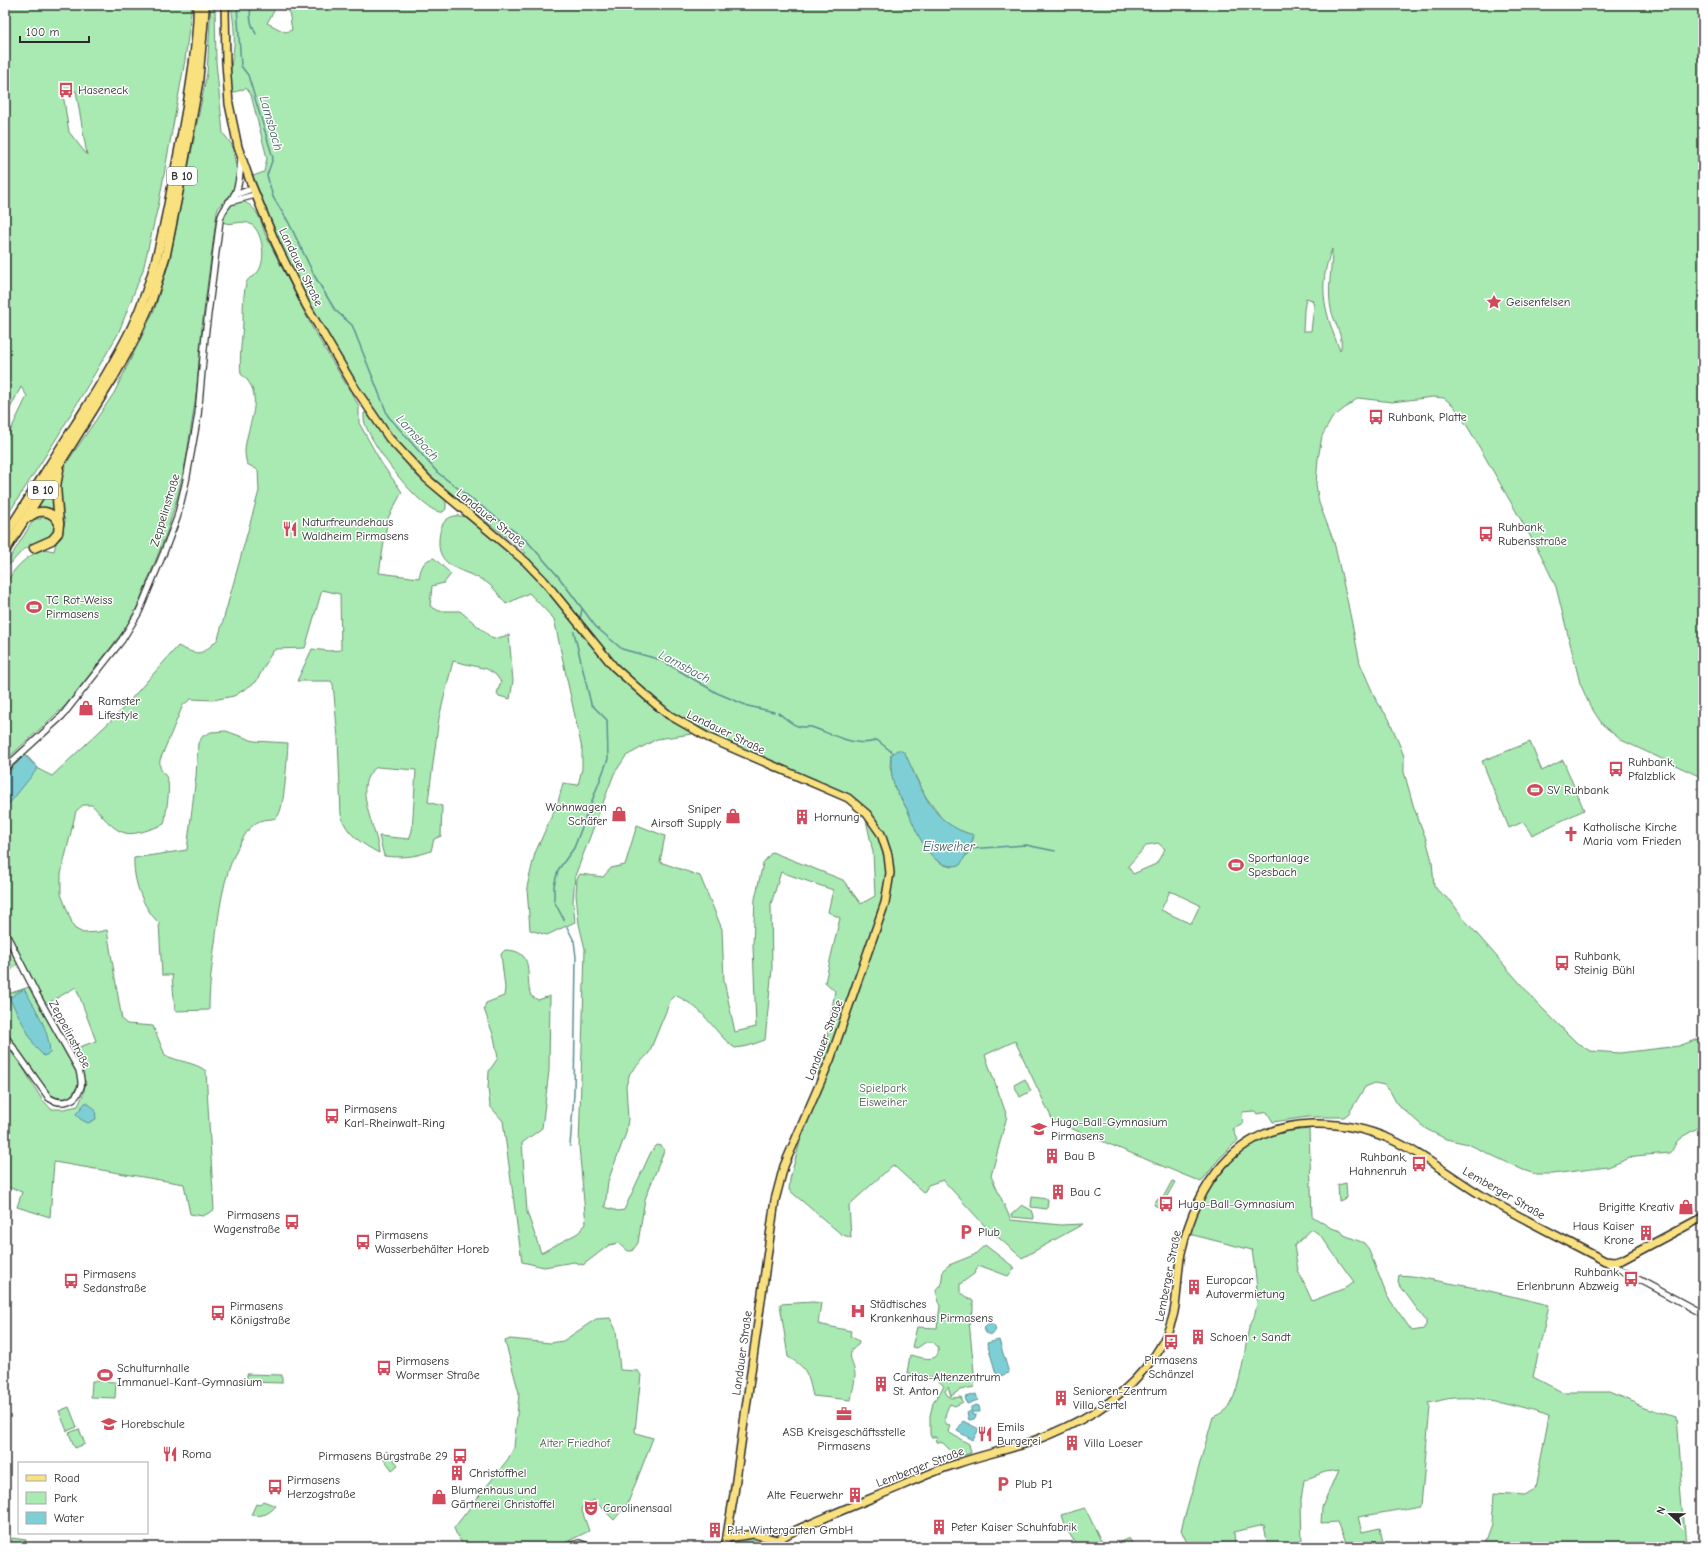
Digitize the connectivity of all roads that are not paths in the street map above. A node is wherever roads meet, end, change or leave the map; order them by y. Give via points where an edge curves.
1 (198, 5) edge
2 (205, 5) edge
3 (225, 5) edge
4 (241, 158) junction
5 (254, 192) junction
6 (234, 195) junction
7 (227, 204) junction
8 (67, 453) junction
9 (19, 514) junction
10 (59, 524) junction
11 (20, 527) junction
12 (5, 528) edge
13 (5, 536) edge
14 (34, 548) dead end
15 (5, 551) edge
16 (5, 768) edge
17 (5, 932) edge
18 (5, 1036) edge
19 (1703, 1217) edge
20 (1605, 1261) junction
21 (1619, 1261) junction
22 (1624, 1271) junction
23 (1703, 1314) edge
24 (730, 1523) junction
25 (747, 1535) junction
26 (766, 1536) junction
27 (727, 1538) junction
28 (776, 1540) junction
29 (564, 1547) edge
30 (590, 1547) edge
31 (725, 1547) edge
32 (769, 1547) edge

1 - 9 highway, B 10 via 191,86 167,214 149,286 111,368
2 - 8 highway, B 10 via 198,84 174,217 158,282 124,360
3 - 4 main road, Landauer Straße via 229,104
4 - 5 main road, Landauer Straße
4 - 6 street via 238,185
5 - 6 street
5 - 7 street
5 - 24 main road, Landauer Straße via 294,281 331,349 376,420 401,453 440,491 526,562 614,667 648,699 709,738 848,798 872,820 885,844 890,873 885,903 830,1060 784,1166 775,1200
6 - 7 street, Zeppelinstraße
7 - 16 street, Zeppelinstraße via 220,220 198,415 186,481 164,552 139,612 122,640 62,716
8 - 10 highway via 56,486
8 - 11 highway, B 10
9 - 12 highway
9 - 13 highway, B 10
10 - 11 highway via 53,514 41,511 32,514
10 - 14 highway via 55,537
11 - 15 highway, B 10
17 - 18 street, Zeppelinstraße via 79,1070 81,1086 76,1095 62,1103 49,1098
19 - 21 main road, Lemberger Straße
20 - 21 main road, Lemberger Straße
20 - 22 street
20 - 28 main road, Lemberger Straße via 1488,1199 1410,1149 1387,1138 1359,1128 1332,1124 1295,1126 1268,1132 1236,1151 1207,1186 1186,1233 1180,1259 1174,1312 1166,1336 1149,1363 1119,1394 1088,1415 1053,1433 1019,1446 942,1468
21 - 22 street
22 - 23 street
24 - 25 main road via 735,1530
24 - 27 main road, Landauer Straße
25 - 26 main road
25 - 27 main road
26 - 28 main road
26 - 32 main road
27 - 31 main road, Landauer Straße
28 - 32 main road, Lemberger Straße
29 - 30 street via 579,1543

